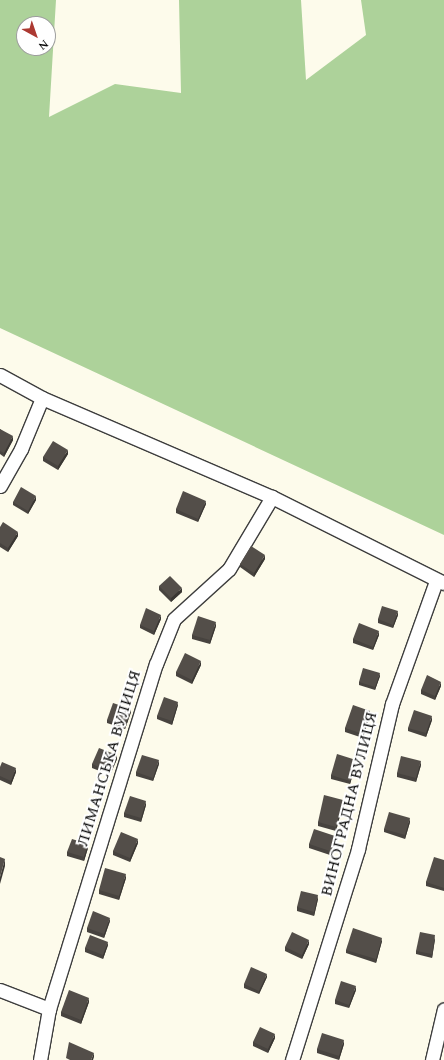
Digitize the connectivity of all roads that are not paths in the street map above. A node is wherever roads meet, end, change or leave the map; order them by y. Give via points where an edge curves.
1 (0, 375) edge
2 (42, 398) junction
3 (0, 486) edge
4 (272, 497) junction
5 (440, 582) edge
6 (0, 990) edge
7 (49, 1009) junction
8 (444, 1009) edge
9 (40, 1060) edge
10 (292, 1060) edge
11 (432, 1060) edge

1 - 2 street
2 - 3 street via 21,449
2 - 4 street
4 - 5 street
4 - 7 street, ЛИМАНСЬКА ВУЛИЦЯ via 229,569 174,619 156,664
5 - 10 street, ВИНОГРАДНА ВУЛИЦЯ via 392,704 358,849
6 - 7 street
7 - 9 street, ЛИМАНСЬКА ВУЛИЦЯ
8 - 11 street

